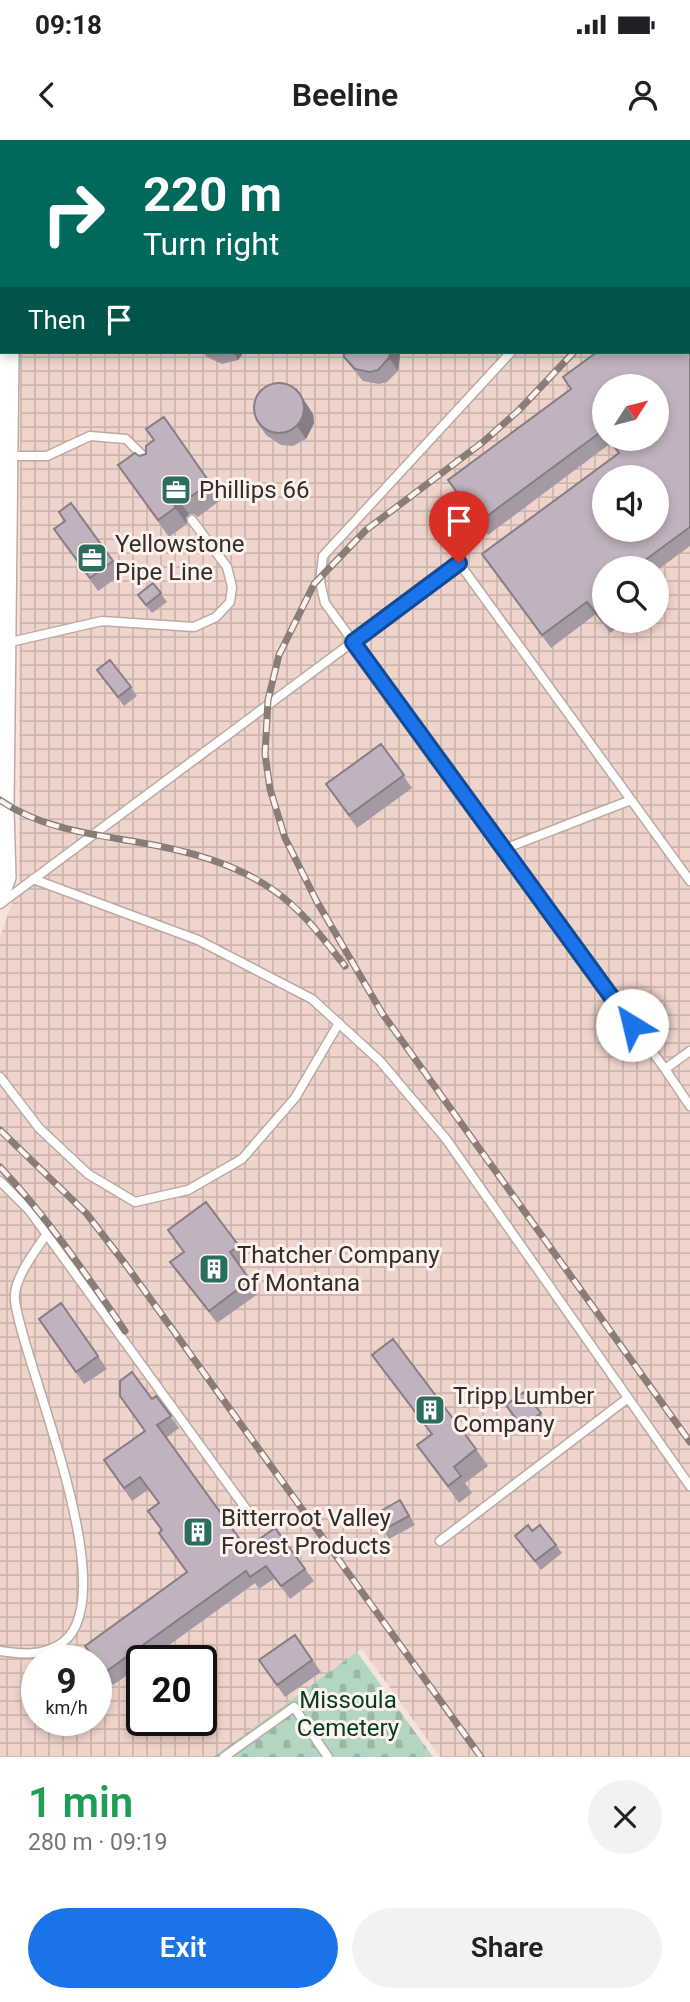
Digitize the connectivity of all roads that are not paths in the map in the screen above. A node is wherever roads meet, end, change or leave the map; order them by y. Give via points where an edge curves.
1 (8, 354) edge
2 (509, 354) edge
3 (7, 456) junction
4 (152, 466) edge
5 (192, 520) dead end
6 (353, 642) junction
7 (4, 643) junction
8 (631, 800) junction
9 (504, 849) junction
10 (33, 879) junction
11 (690, 881) edge
12 (0, 891) edge
13 (0, 904) edge
14 (339, 1023) junction
15 (690, 1051) edge
16 (665, 1069) junction
17 (0, 1077) edge
18 (690, 1106) edge
19 (0, 1181) edge
20 (46, 1235) junction
21 (628, 1398) junction
22 (690, 1486) edge
23 (257, 1524) dead end
24 (440, 1541) dead end
25 (0, 1651) edge
26 (228, 1756) edge
27 (328, 1757) edge

1 - 3 street
2 - 6 lane via 323,556 320,582 325,603
3 - 4 lane via 47,456 90,436 126,439
3 - 7 street
5 - 7 lane via 227,567 233,587 229,602 216,617 194,627 102,621
6 - 8 lane via 459,563
6 - 9 lane
6 - 10 lane
7 - 12 street via 5,877
8 - 9 lane
8 - 11 lane
9 - 16 lane
10 - 13 lane
10 - 14 lane via 198,940 312,999
14 - 17 lane via 295,1098 242,1159 188,1191 135,1202 88,1174 38,1128
14 - 21 lane via 380,1061 446,1139
15 - 16 lane
16 - 18 lane
19 - 20 lane
20 - 23 lane
20 - 25 lane via 25,1265 14,1298 71,1495 83,1554 82,1604 72,1634 57,1646 25,1654
21 - 22 lane
21 - 24 lane
26 - 27 lane via 294,1707

